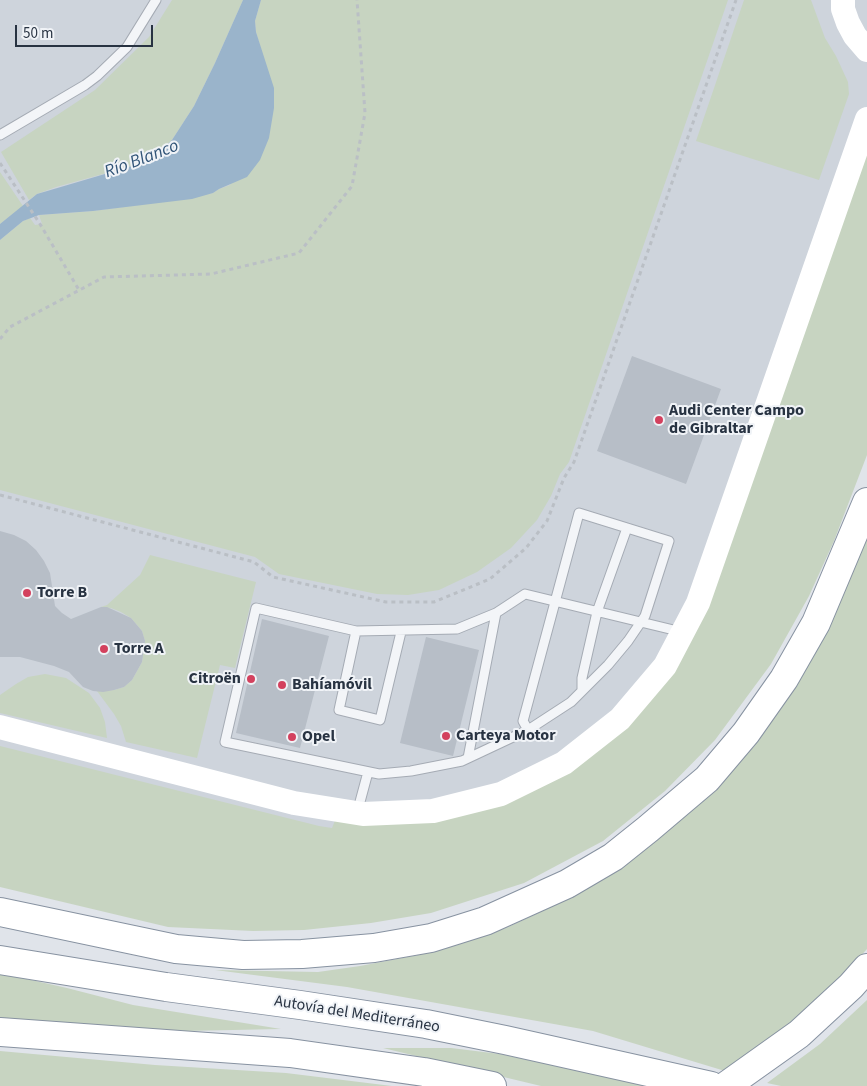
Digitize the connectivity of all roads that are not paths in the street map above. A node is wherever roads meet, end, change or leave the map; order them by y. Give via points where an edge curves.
1 (156, 0) edge
2 (842, 3) edge
3 (861, 43) edge
4 (867, 64) edge
5 (867, 119) edge
6 (0, 135) edge
7 (867, 502) edge
8 (627, 528) junction
9 (555, 602) junction
10 (597, 612) junction
11 (496, 613) junction
12 (641, 622) junction
13 (356, 631) junction
14 (401, 632) junction
15 (683, 632) junction
16 (582, 691) junction
17 (0, 727) edge
18 (528, 730) junction
19 (468, 758) junction
20 (368, 772) junction
21 (357, 813) junction
22 (0, 912) edge
23 (0, 960) edge
24 (867, 968) edge
25 (0, 1032) edge
26 (492, 1086) edge
27 (711, 1086) edge
28 (726, 1086) edge

1 - 6 lane via 126,47 97,76
2 - 3 street via 848,23
3 - 4 street
5 - 15 street via 698,603
7 - 22 highway via 816,623 784,679 746,733 707,778 648,830 613,857 566,884 485,922 431,938 374,948 302,954 243,955 176,949
8 - 9 lane via 579,513
8 - 10 lane
8 - 12 lane via 669,541
9 - 10 lane
9 - 11 lane via 525,594
9 - 18 lane via 523,721
10 - 12 lane
10 - 16 lane
11 - 14 lane via 457,629
11 - 19 lane
12 - 15 lane
12 - 16 lane
13 - 14 lane
13 - 14 lane via 339,710 380,720
13 - 20 lane via 256,608 225,742
15 - 21 street via 665,666 620,720 564,763 501,794 433,811
16 - 18 lane
17 - 21 street via 294,803
18 - 19 lane
19 - 20 lane via 411,771
20 - 21 lane
23 - 27 highway, Autovía del Mediterráneo via 166,988 426,1024
24 - 28 highway via 799,1034
25 - 26 highway via 290,1053 424,1072

